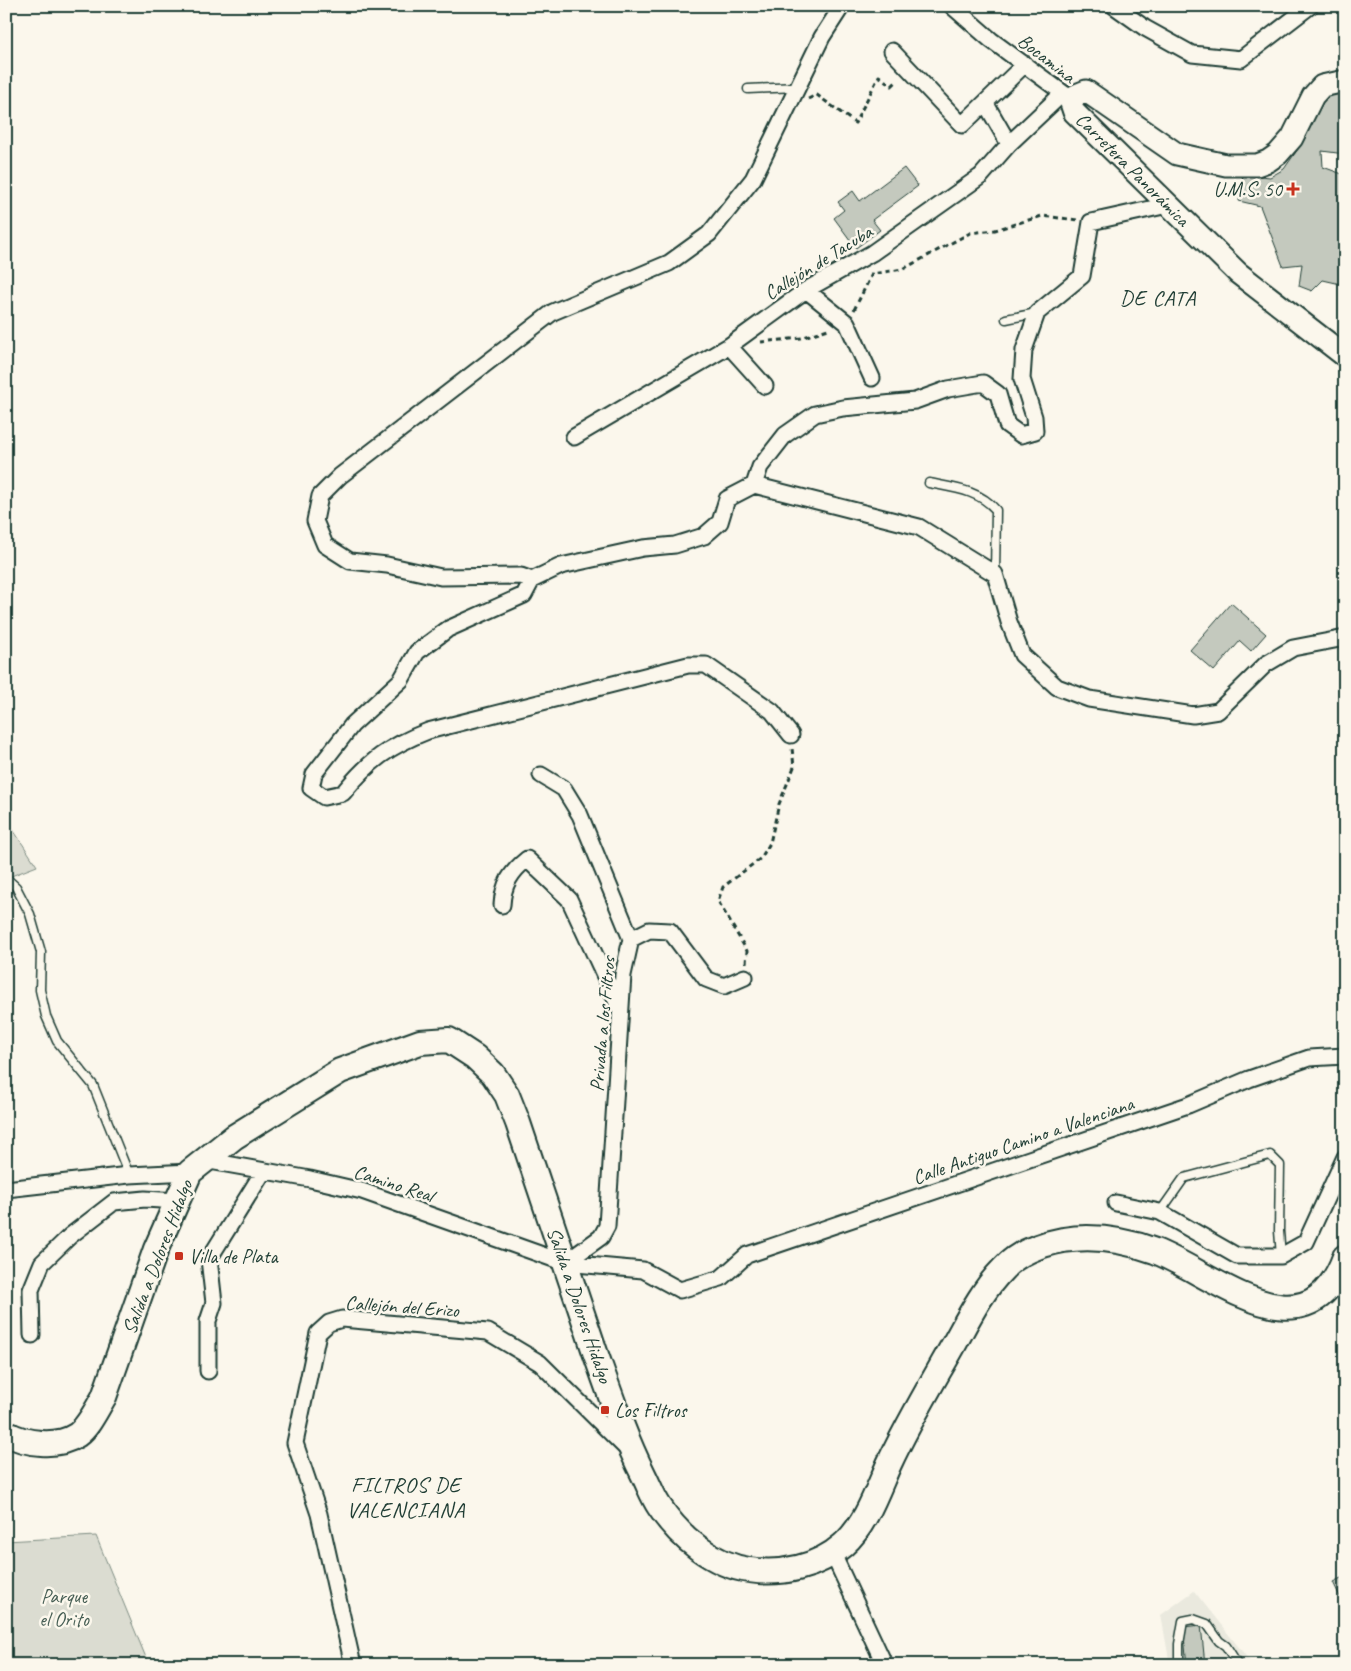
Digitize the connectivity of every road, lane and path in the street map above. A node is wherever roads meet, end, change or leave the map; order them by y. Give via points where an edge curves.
1 (842, 6) edge
2 (952, 6) edge
3 (1114, 6) edge
4 (1310, 6) edge
5 (892, 51) dead end
6 (1025, 64) junction
7 (909, 68) junction
8 (1345, 81) edge
9 (798, 87) junction
10 (748, 89) dead end
11 (1067, 98) junction
12 (986, 104) junction
13 (789, 106) junction
14 (1008, 144) junction
15 (1168, 205) junction
16 (1091, 222) junction
17 (806, 290) junction
18 (1038, 312) junction
19 (1006, 319) dead end
20 (847, 323) junction
21 (729, 346) junction
22 (1345, 356) edge
23 (872, 378) dead end
24 (765, 386) dead end
25 (574, 437) dead end
26 (929, 483) dead end
27 (754, 485) junction
28 (995, 574) junction
29 (532, 580) junction
30 (1345, 638) edge
31 (791, 735) joint
32 (541, 776) dead end
33 (6, 878) edge
34 (502, 905) dead end
35 (631, 939) junction
36 (745, 977) joint
37 (620, 1011) junction
38 (1345, 1056) edge
39 (1345, 1157) edge
40 (197, 1166) junction
41 (263, 1172) junction
42 (130, 1175) junction
43 (6, 1189) edge
44 (177, 1202) junction
45 (1116, 1204) dead end
46 (1160, 1212) junction
47 (1281, 1256) junction
48 (1345, 1257) edge
49 (566, 1263) junction
50 (32, 1335) dead end
51 (208, 1371) dead end
52 (6, 1433) edge
53 (633, 1455) junction
54 (832, 1552) junction
55 (882, 1659) dead end
56 (354, 1665) edge
57 (1179, 1665) edge
58 (1238, 1665) edge

1 - 9 street via 822,37
2 - 6 street, Bocamina
3 - 4 street via 1192,54 1241,59
5 - 7 street
6 - 11 street, Bocamina
6 - 12 street
7 - 12 street via 962,125
7 - 13 path via 892,86 879,76 855,123 817,95
8 - 11 street, Carretera Panorámica via 1322,86 1313,96 1292,138 1273,158 1257,165 1226,165 1177,154 1090,93 1079,92
9 - 10 lane
9 - 13 street
11 - 14 street, Callejón de Tacuba
11 - 15 street, Carretera Panorámica via 1074,112
12 - 14 street
13 - 29 street via 753,180 709,234 669,263 553,312 340,476 320,496 315,521 325,545 350,560 441,577 522,576
14 - 17 street, Callejón de Tacuba via 982,176 872,253
15 - 16 street
15 - 22 street, Carretera Panorámica via 1238,273
16 - 18 street via 1082,276
16 - 20 path via 1042,216 995,230 970,233 903,269 872,274
17 - 20 street
17 - 21 street, Callejón de Tacuba
18 - 19 lane
18 - 27 street via 1024,350 1022,379 1035,431 1021,435 1008,425 998,394 983,383 948,389 915,401 843,408 815,414 785,435 760,467
20 - 21 path via 801,338
20 - 23 street
21 - 24 street
21 - 25 street, Callejón de Tacuba
26 - 28 lane via 968,491 987,499 996,510
27 - 28 street via 919,527
27 - 29 street via 728,499 720,522 704,536 675,545 643,548 561,566
28 - 30 street via 1022,655 1057,688 1089,699 1193,715 1218,711 1266,664 1293,648
29 - 31 street via 524,595 448,628 417,652 401,680 352,725 319,767 311,788 324,797 343,793 364,768 400,742 428,731 688,665 706,665 772,711
31 - 36 path via 794,767 779,804 770,843 761,858 722,887 718,901 747,951
32 - 35 street via 564,789 580,815
33 - 42 lane via 16,886 30,914 41,952 40,990 46,1016 57,1041 93,1084
34 - 37 street via 503,889 515,869 527,859 569,899
35 - 36 street, Privada a los Filtros via 649,930 670,931 706,979 724,986
35 - 37 street, Privada a los Filtros via 622,975
37 - 49 street, Privada a los Filtros via 607,1226 601,1237
38 - 49 street, Calle Antiguo Camino a Valenciana via 1309,1058 1188,1105 747,1255 721,1278 680,1290 643,1270
39 - 47 street via 1306,1242
40 - 41 street, Camino Real
40 - 42 street, Camino Real
40 - 44 main road, Salida a Dolores Hidalgo
40 - 49 main road, Salida a Dolores Hidalgo via 234,1137 340,1071 420,1042 449,1040 493,1074 507,1095
41 - 49 street, Camino Real via 362,1192
41 - 51 street via 209,1259 214,1303 208,1321
42 - 43 street, Camino Real
44 - 50 street via 145,1199 114,1202 70,1236 42,1263 31,1290
44 - 52 main road, Salida a Dolores Hidalgo via 156,1249 104,1397 91,1420 76,1435 58,1442 16,1439
45 - 46 street
46 - 47 street via 1237,1256
46 - 47 lane via 1184,1178 1270,1155 1280,1164
48 - 54 main road, Salida a Dolores Hidalgo via 1327,1291 1306,1303 1284,1308 1246,1298 1158,1252 1126,1242 1096,1237 1063,1240 1032,1248 1006,1266 982,1294 906,1428 858,1528
49 - 53 main road, Salida a Dolores Hidalgo
53 - 54 main road, Salida a Dolores Hidalgo via 659,1507 685,1536 710,1557 743,1569 769,1573 821,1560
53 - 56 street, Callejón del Erizo via 540,1363 488,1332 342,1319 329,1323 318,1333 295,1443 318,1514
54 - 55 street
57 - 58 lane via 1183,1620 1193,1619 1207,1624

